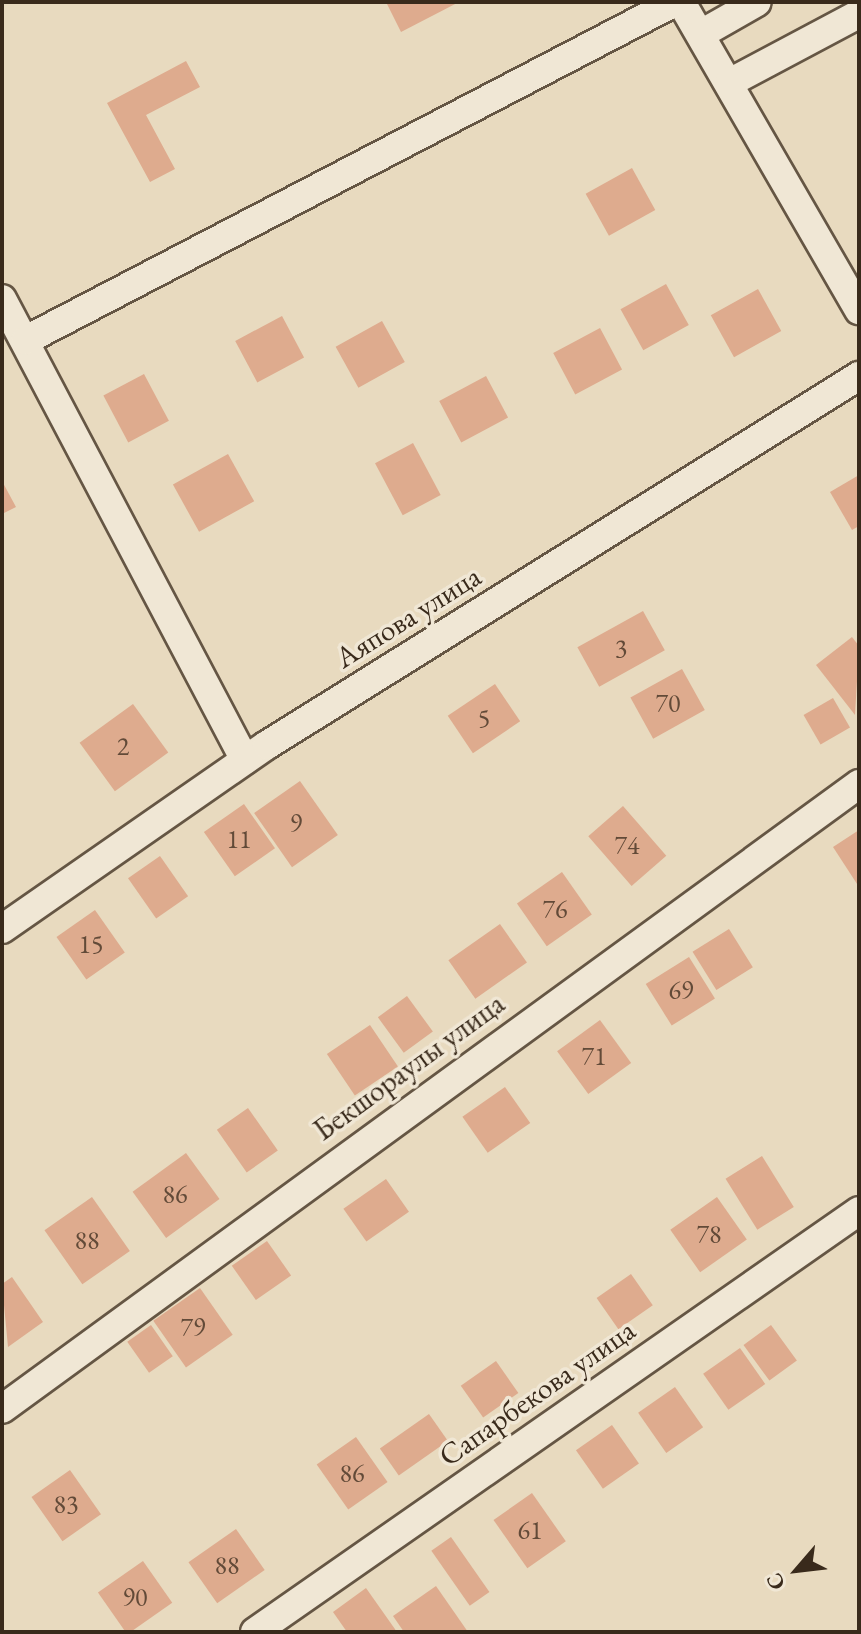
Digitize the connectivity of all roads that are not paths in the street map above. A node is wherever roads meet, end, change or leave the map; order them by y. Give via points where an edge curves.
1 (675, 2) edge
2 (681, 2) edge
3 (757, 2) edge
4 (859, 14) edge
5 (701, 34) junction
6 (729, 83) junction
7 (2, 299) edge
8 (859, 310) edge
9 (26, 340) junction
10 (859, 376) edge
11 (245, 760) junction
12 (859, 784) edge
13 (2, 929) edge
14 (859, 1211) edge
15 (2, 1409) edge
16 (255, 1632) edge

1 - 9 street
2 - 5 street
3 - 5 street
4 - 6 street
5 - 6 street
6 - 8 street
7 - 9 street
9 - 11 street
10 - 11 street, Аяпова улица
11 - 13 street, Аяпова улица
12 - 15 street, Бекшораулы улица
14 - 16 street, Сапарбекова улица

